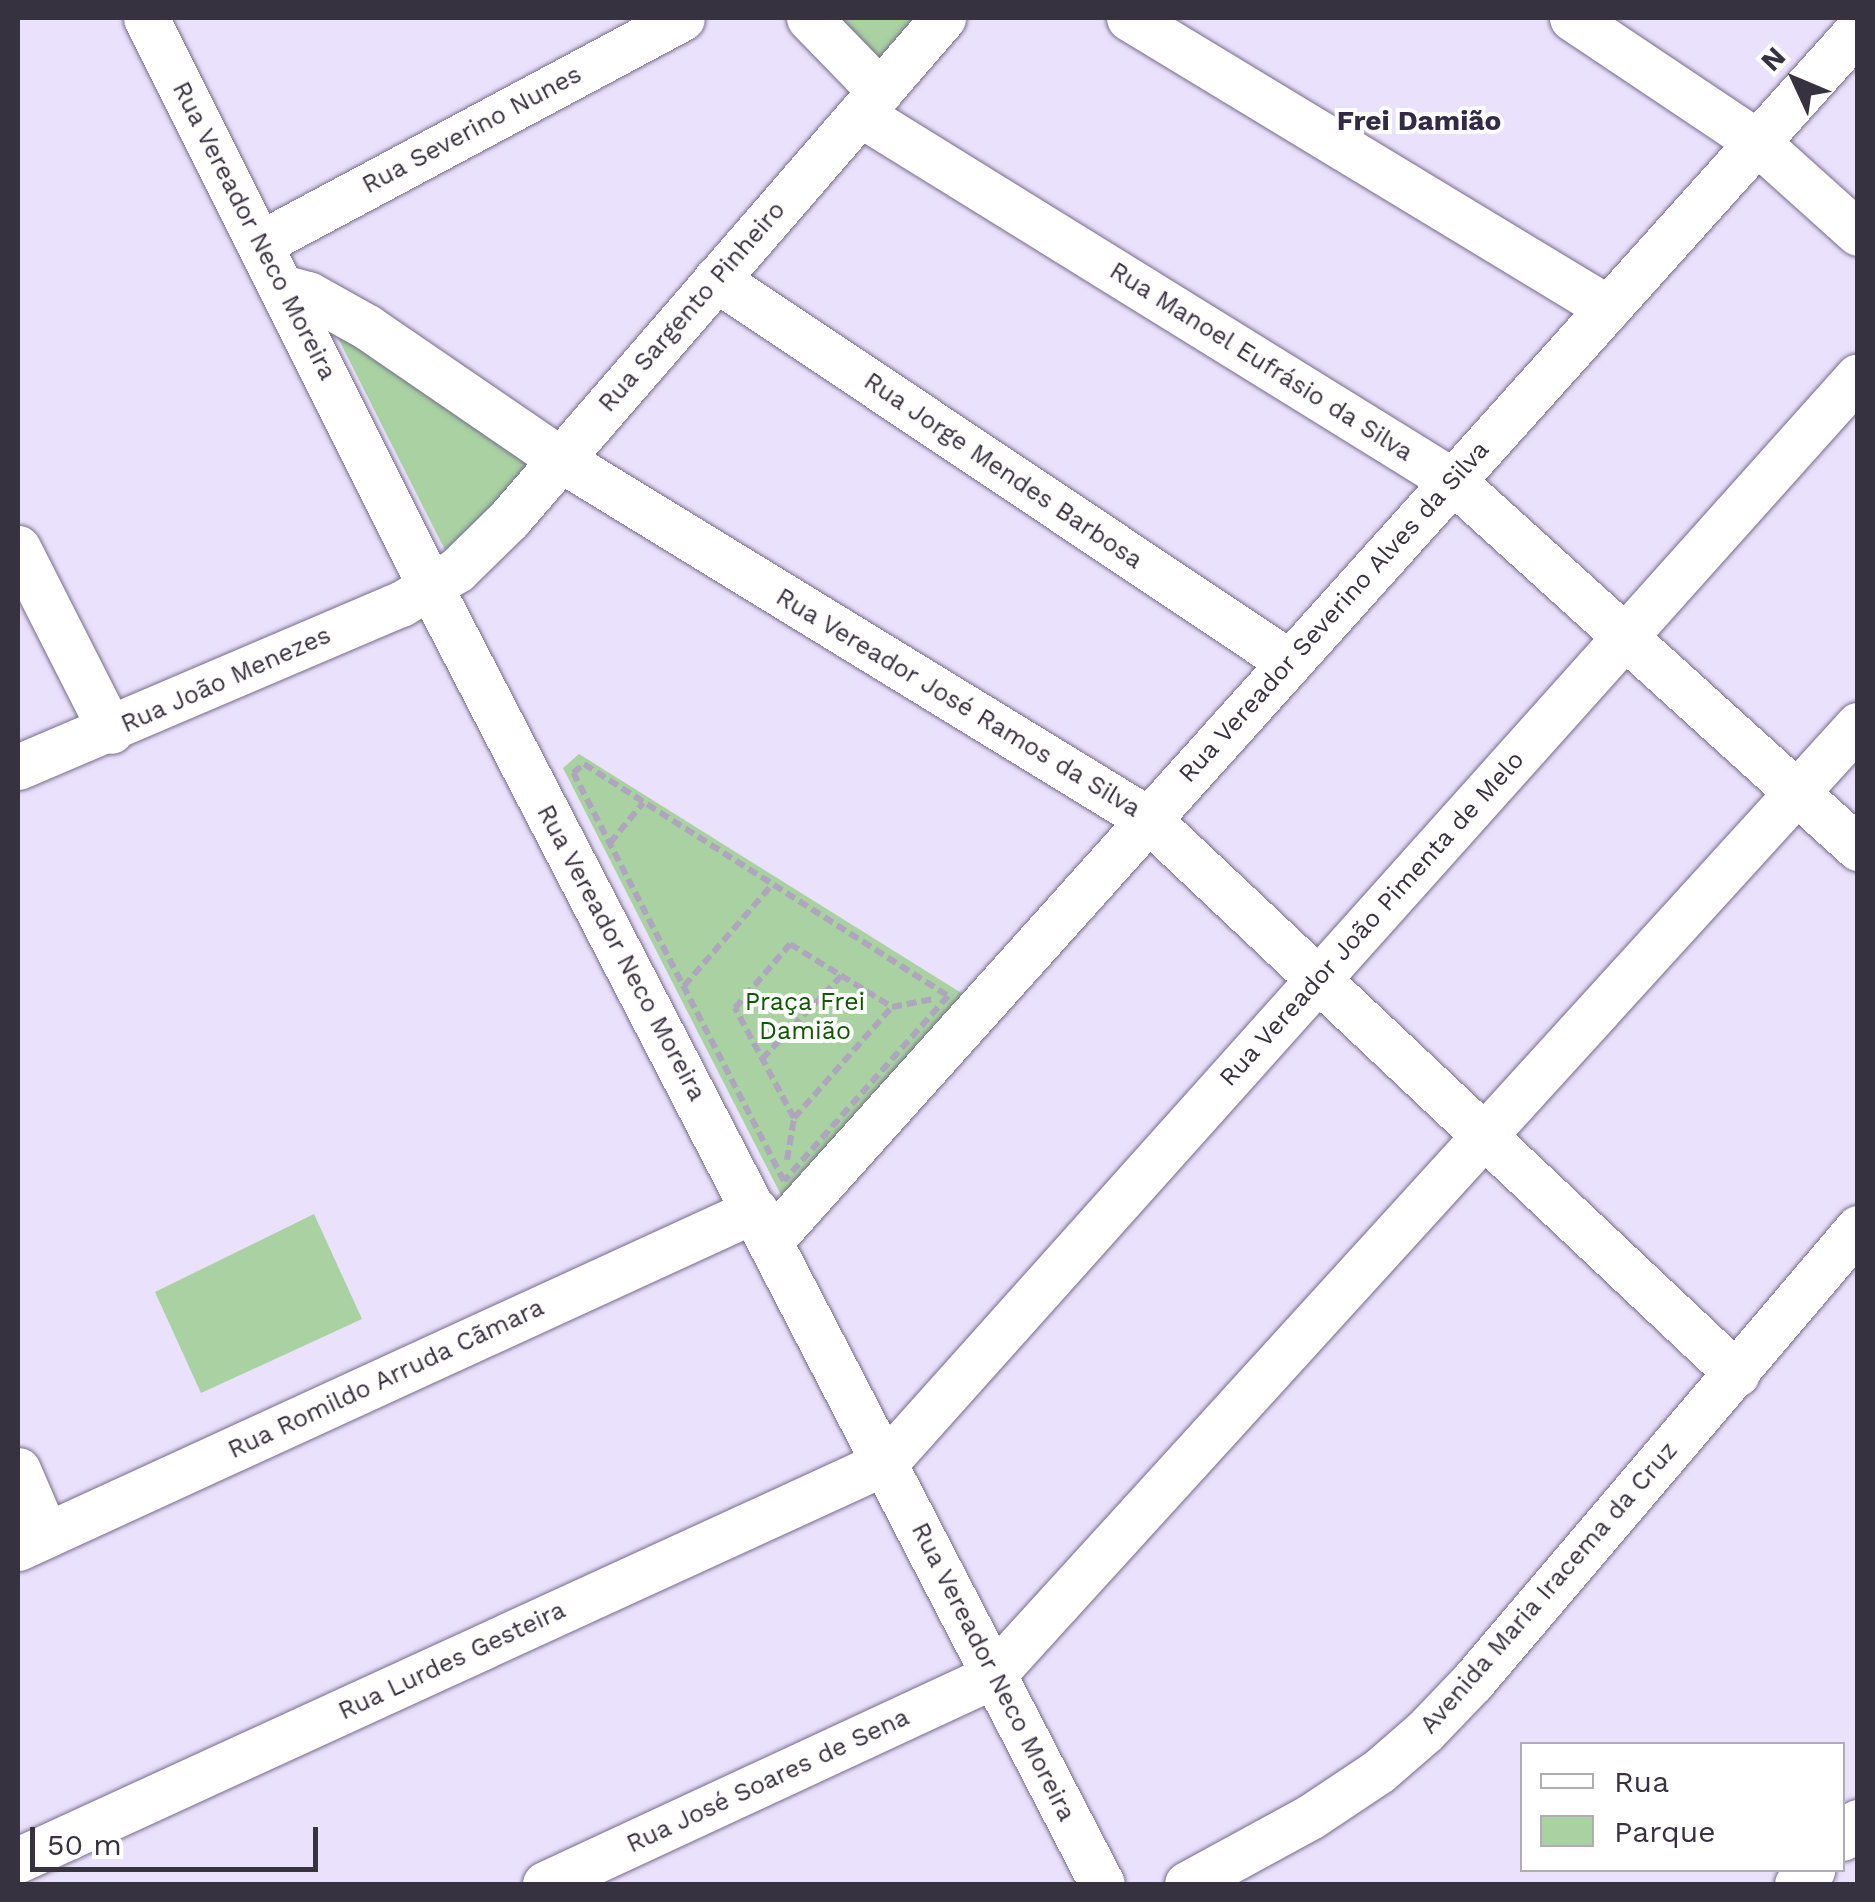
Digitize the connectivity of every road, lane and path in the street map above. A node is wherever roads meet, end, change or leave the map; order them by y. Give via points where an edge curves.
1 (146, 18) edge
2 (682, 18) edge
3 (809, 18) edge
4 (943, 18) edge
5 (1129, 18) edge
6 (1572, 18) edge
7 (1858, 30) edge
8 (870, 102) junction
9 (1758, 142) junction
10 (1858, 234) edge
11 (261, 243) junction
12 (716, 279) junction
13 (285, 288) junction
14 (1608, 308) junction
15 (1858, 376) edge
16 (560, 460) junction
17 (1453, 481) junction
18 (18, 548) edge
19 (432, 588) junction
20 (1624, 636) junction
21 (1290, 662) junction
22 (1858, 725) edge
23 (111, 731) junction
24 (18, 767) edge
25 (1796, 792) junction
26 (644, 802) junction
27 (1148, 820) junction
28 (609, 844) junction
29 (1858, 848) edge
30 (771, 886) junction
31 (841, 976) junction
32 (1318, 980) junction
33 (683, 986) junction
34 (948, 996) junction
35 (892, 1007) junction
36 (762, 1059) junction
37 (794, 1118) junction
38 (1486, 1138) junction
39 (770, 1210) junction
40 (1858, 1228) edge
41 (1736, 1374) junction
42 (886, 1462) junction
43 (18, 1470) edge
44 (32, 1541) edge
45 (991, 1677) junction
46 (18, 1860) edge
47 (545, 1884) edge
48 (1102, 1884) edge
49 (1187, 1884) edge

1 - 11 street, Rua Vereador Neco Moreira
2 - 11 street, Rua Severino Nunes
3 - 8 street, Rua Manoel Eufrásio da Silva
4 - 8 street, Rua Sargento Pinheiro
5 - 14 street
6 - 9 street
7 - 9 street, Rua Vereador Severino Alves da Silva
8 - 12 street, Rua Sargento Pinheiro
8 - 17 street, Rua Manoel Eufrásio da Silva
9 - 10 street
9 - 14 street, Rua Vereador Severino Alves da Silva
11 - 13 street, Rua Vereador Neco Moreira
12 - 16 street, Rua Sargento Pinheiro
12 - 21 street, Rua Jorge Mendes Barbosa
13 - 16 street, Rua Vereador José Ramos da Silva via 367,327
13 - 19 street, Rua Vereador Neco Moreira
14 - 17 street, Rua Vereador Severino Alves da Silva
15 - 20 street, Rua Vereador João Pimenta de Melo
16 - 19 street, Rua Sargento Pinheiro via 477,552
16 - 27 street, Rua Vereador José Ramos da Silva
17 - 20 street, Rua Manoel Eufrásio da Silva
17 - 21 street, Rua Vereador Severino Alves da Silva
18 - 23 street
19 - 23 street, Rua João Menezes
19 - 39 street, Rua Vereador Neco Moreira
20 - 25 street, Rua Manoel Eufrásio da Silva
20 - 32 street, Rua Vereador João Pimenta de Melo
21 - 27 street, Rua Vereador Severino Alves da Silva
22 - 25 street
23 - 24 street, Rua João Menezes
25 - 29 street, Rua Manoel Eufrásio da Silva
25 - 38 street
26 - 28 path
26 - 28 path via 584,764 573,773
26 - 30 path
27 - 32 street, Rua Vereador José Ramos da Silva
27 - 39 street, Rua Vereador Severino Alves da Silva
28 - 33 path
30 - 33 path
30 - 34 path
31 - 35 path
31 - 36 path
31 - 36 path via 790,944 735,1008
32 - 38 street, Rua Vereador José Ramos da Silva
32 - 42 street, Rua Vereador João Pimenta de Melo
33 - 39 path
34 - 35 path
34 - 39 path
35 - 37 path
36 - 37 path
37 - 39 path
38 - 41 street, Rua Vereador José Ramos da Silva
38 - 45 street
39 - 42 street, Rua Vereador Neco Moreira
39 - 44 street, Rua Romildo Arruda Cãmara
40 - 41 street, Avenida Maria Iracema da Cruz
41 - 49 street, Avenida Maria Iracema da Cruz via 1425,1731 1380,1771 1310,1816
42 - 45 street, Rua Vereador Neco Moreira
42 - 46 street, Rua Lurdes Gesteira
43 - 44 street
45 - 47 street, Rua José Soares de Sena
45 - 48 street, Rua Vereador Neco Moreira

